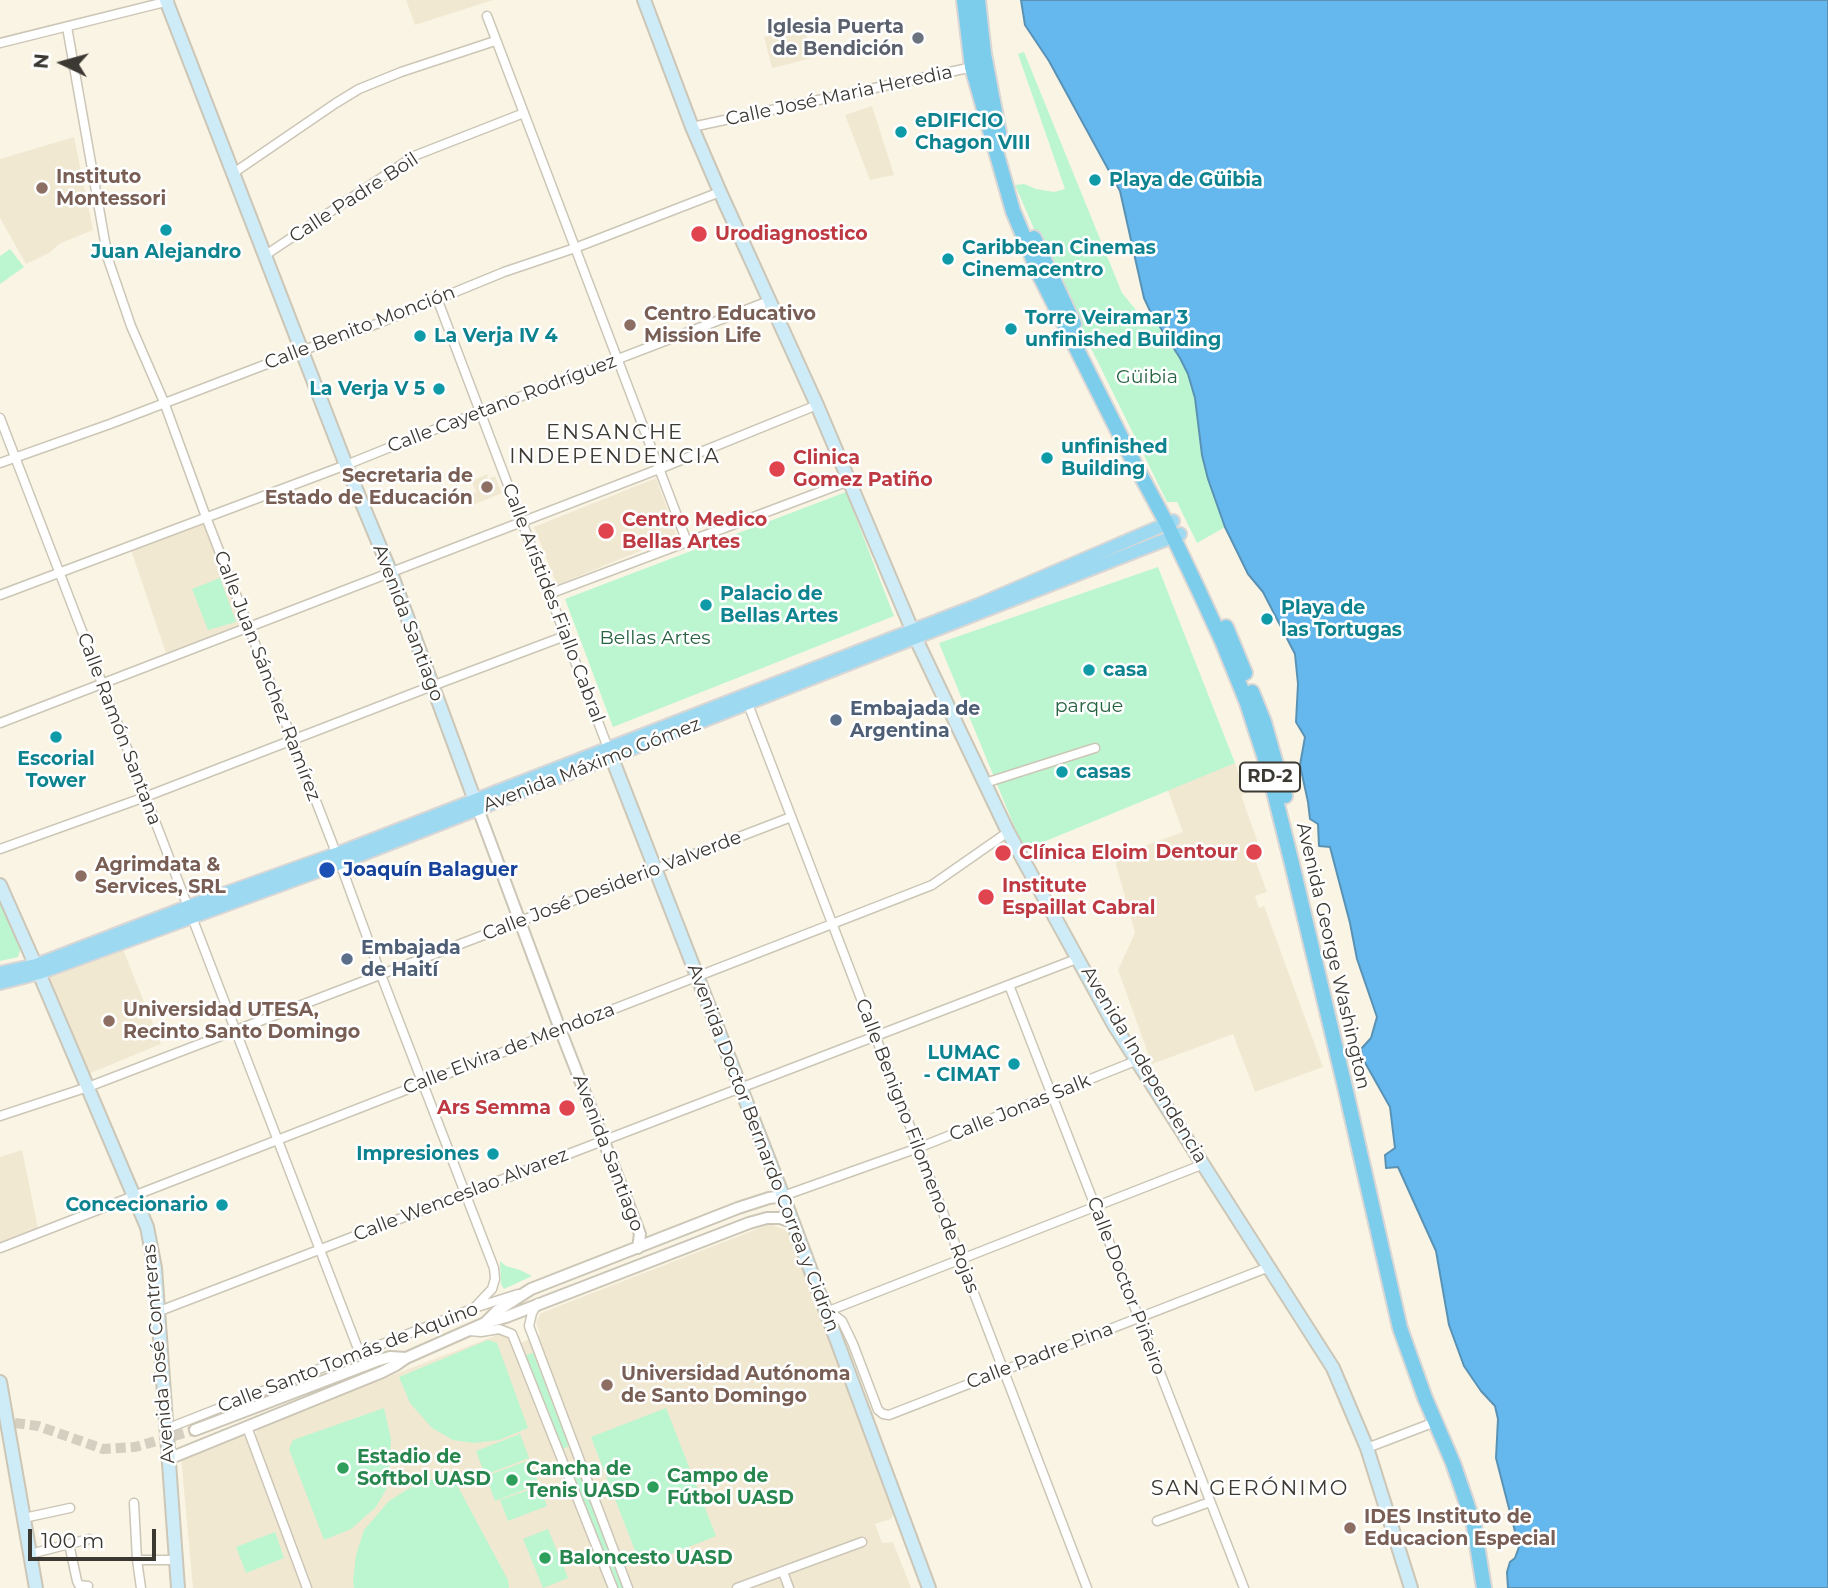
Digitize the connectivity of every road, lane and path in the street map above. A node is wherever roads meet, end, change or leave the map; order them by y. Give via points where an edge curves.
1 (168, 0) edge
2 (644, 0) edge
3 (964, 0) edge
4 (978, 0) edge
5 (487, 16) dead end
6 (67, 27) junction
7 (495, 41) junction
8 (0, 43) edge
9 (979, 66) junction
10 (524, 113) junction
11 (692, 127) junction
12 (232, 174) junction
13 (720, 192) junction
14 (575, 248) junction
15 (264, 256) junction
16 (768, 300) junction
17 (438, 301) junction
18 (301, 351) junction
19 (617, 359) junction
20 (164, 402) junction
21 (817, 405) junction
22 (480, 412) junction
23 (0, 418) edge
24 (15, 458) junction
25 (0, 463) edge
26 (345, 465) junction
27 (659, 469) junction
28 (849, 481) junction
29 (206, 517) junction
30 (522, 522) junction
31 (1173, 529) junction
32 (687, 542) junction
33 (391, 573) junction
34 (59, 574) junction
35 (549, 594) junction
36 (0, 595) edge
37 (248, 628) junction
38 (914, 635) junction
39 (565, 636) junction
40 (102, 685) junction
41 (432, 686) junction
42 (748, 704) junction
43 (0, 723) edge
44 (292, 741) junction
45 (1095, 748) dead end
46 (610, 753) junction
47 (985, 783) junction
48 (145, 797) junction
49 (476, 804) junction
50 (791, 817) junction
51 (1008, 832) junction
52 (0, 849) edge
53 (338, 858) junction
54 (655, 869) junction
55 (0, 886) edge
56 (190, 912) junction
57 (519, 921) junction
58 (832, 924) junction
59 (1079, 958) junction
60 (38, 969) junction
61 (0, 973) edge
62 (381, 975) junction
63 (697, 976) junction
64 (0, 983) edge
65 (1009, 985) junction
66 (560, 1029) junction
67 (236, 1031) junction
68 (875, 1037) junction
69 (1138, 1060) junction
70 (424, 1083) junction
71 (88, 1087) junction
72 (741, 1088) junction
73 (1052, 1096) junction
74 (0, 1116) edge
75 (278, 1140) junction
76 (604, 1140) junction
77 (918, 1148) junction
78 (1204, 1164) junction
79 (466, 1194) junction
80 (134, 1195) junction
81 (783, 1196) junction
82 (1095, 1207) junction
83 (792, 1222) junction
84 (0, 1248) edge
85 (638, 1248) junction
86 (320, 1250) junction
87 (961, 1259) junction
88 (1269, 1267) junction
89 (531, 1289) junction
90 (538, 1303) junction
91 (474, 1308) junction
92 (157, 1312) junction
93 (827, 1313) junction
94 (1139, 1317) junction
95 (485, 1323) junction
96 (529, 1326) junction
97 (469, 1331) junction
98 (512, 1334) junction
99 (360, 1354) junction
100 (405, 1357) junction
101 (1003, 1370) junction
102 (0, 1382) edge
103 (1434, 1422) junction
104 (247, 1427) junction
105 (166, 1429) junction
106 (195, 1430) tunnel mouth
107 (1367, 1448) junction
108 (576, 1450) junction
109 (560, 1457) junction
110 (168, 1459) junction
111 (582, 1465) junction
112 (566, 1472) junction
113 (1210, 1502) junction
114 (134, 1503) dead end
115 (70, 1508) dead end
116 (24, 1518) junction
117 (1157, 1521) dead end
118 (89, 1539) dead end
119 (862, 1542) dead end
120 (69, 1544) junction
121 (30, 1554) junction
122 (137, 1560) junction
123 (176, 1560) junction
124 (783, 1572) junction
125 (89, 1586) dead end
126 (36, 1588) edge
127 (141, 1588) edge
128 (178, 1588) edge
129 (307, 1588) edge
130 (613, 1588) edge
131 (628, 1588) edge
132 (737, 1588) edge
133 (789, 1588) edge
134 (929, 1588) edge
135 (1087, 1588) edge
136 (1244, 1588) edge
137 (1412, 1588) edge
138 (1483, 1588) edge
139 (1490, 1588) edge

1 - 6 street
1 - 12 main road, Avenida Santiago
2 - 11 main road, Avenida Independencia
3 - 9 highway, Avenida George Washington / RD-2
4 - 9 highway, Avenida George Washington / RD-2
5 - 7 street
6 - 8 street
6 - 20 street, Calle Juan Sánchez Ramírez via 108,259
7 - 10 street
7 - 12 street via 359,89
9 - 11 street, Calle José Maria Heredia
9 - 31 highway, Avenida George Washington / RD-2 via 1013,211 1040,276 1130,457
10 - 14 street
10 - 15 street, Calle Padre Boil via 414,156
11 - 13 main road, Avenida Independencia
12 - 15 main road, Avenida Santiago
13 - 14 street, Calle Benito Monción
13 - 16 main road, Avenida Independencia
14 - 17 street, Calle Benito Monción
14 - 19 street
15 - 18 main road, Avenida Santiago
16 - 19 street, Calle Cayetano Rodríguez
16 - 21 main road, Avenida Independencia
17 - 18 street, Calle Benito Monción
17 - 22 street, Calle Arístides Fiallo Cabral
18 - 20 street, Calle Benito Monción
18 - 26 main road, Avenida Santiago
19 - 22 street, Calle Cayetano Rodríguez
19 - 27 street
20 - 24 street, Calle Benito Monción
20 - 29 street, Calle Juan Sánchez Ramírez
21 - 27 street
21 - 28 main road, Avenida Independencia
22 - 26 street, Calle Cayetano Rodríguez
22 - 30 street, Calle Arístides Fiallo Cabral
23 - 24 street, Calle Ramón Santana
24 - 25 street, Calle Benito Monción
24 - 34 street, Calle Ramón Santana
26 - 29 street, Calle Cayetano Rodríguez
26 - 33 main road, Avenida Santiago
27 - 30 street
27 - 32 street
28 - 32 street
28 - 38 main road, Avenida Independencia
29 - 34 street, Calle Cayetano Rodríguez
29 - 37 street, Calle Juan Sánchez Ramírez
30 - 33 street
30 - 35 street, Calle Arístides Fiallo Cabral
31 - 38 main road, Avenida Máximo Gómez via 978,605
31 - 103 highway, Avenida George Washington / RD-2 via 1247,703 1268,768 1399,1328
31 - 139 highway, Avenida George Washington / RD-2 via 1234,644 1264,722 1414,1344 1462,1462 1485,1535
32 - 35 street
33 - 37 street
33 - 41 main road, Avenida Santiago
34 - 36 street, Calle Cayetano Rodríguez
34 - 40 street, Calle Ramón Santana
35 - 39 street, Calle Arístides Fiallo Cabral
37 - 40 street
37 - 44 street, Calle Juan Sánchez Ramírez
38 - 42 main road, Avenida Máximo Gómez
38 - 46 main road, Avenida Máximo Gómez
38 - 47 main road, Avenida Independencia
39 - 41 street
39 - 46 street, Calle Arístides Fiallo Cabral
40 - 43 street
40 - 48 street, Calle Ramón Santana
41 - 44 street
41 - 49 main road, Avenida Santiago
42 - 46 main road, Avenida Máximo Gómez
42 - 50 street, Calle Benigno Filomeno de Rojas
44 - 48 street
44 - 53 street, Calle Juan Sánchez Ramírez
45 - 47 street
46 - 49 main road, Avenida Máximo Gómez
46 - 54 main road, Avenida Doctor Bernardo Correa y Cidrón
47 - 51 main road, Avenida Independencia
48 - 52 street
48 - 56 street, Calle Ramón Santana
49 - 53 main road, Avenida Máximo Gómez
49 - 57 street, Avenida Santiago
50 - 54 street, Calle José Desiderio Valverde
50 - 58 street, Calle Benigno Filomeno de Rojas
51 - 58 street, Calle Elvira de Mendoza via 932,885
51 - 59 main road, Avenida Independencia
53 - 56 main road, Avenida Máximo Gómez
53 - 62 street, Calle Juan Sánchez Ramírez
54 - 57 street, Calle José Desiderio Valverde
54 - 63 main road, Avenida Doctor Bernardo Correa y Cidrón
55 - 60 main road, Avenida José Contreras
56 - 60 main road, Avenida Máximo Gómez
56 - 67 street, Calle Ramón Santana
57 - 62 street, Calle José Desiderio Valverde
57 - 66 street, Avenida Santiago
58 - 63 street, Calle Elvira de Mendoza
58 - 68 street, Calle Benigno Filomeno de Rojas
59 - 65 street, Calle Wenceslao Alvarez
59 - 69 main road, Avenida Independencia
60 - 61 main road, Avenida Máximo Gómez
60 - 64 main road, Avenida Máximo Gómez
60 - 71 main road, Avenida José Contreras
62 - 67 street, Calle José Desiderio Valverde
62 - 70 street, Calle Juan Sánchez Ramírez
63 - 66 street, Calle Elvira de Mendoza
63 - 72 main road, Avenida Doctor Bernardo Correa y Cidrón
65 - 68 street, Calle Wenceslao Alvarez
65 - 73 street, Calle Doctor Piñeiro
66 - 70 street, Calle Elvira de Mendoza
66 - 76 street, Avenida Santiago
67 - 71 street, Calle José Desiderio Valverde
67 - 75 street, Calle Ramón Santana
68 - 72 street, Calle Wenceslao Alvarez
68 - 77 street, Calle Benigno Filomeno de Rojas
69 - 73 street, Calle Jonas Salk
69 - 78 main road, Avenida Independencia
70 - 75 street, Calle Elvira de Mendoza
70 - 79 street, Calle Juan Sánchez Ramírez
71 - 74 street, Calle José Desiderio Valverde
71 - 80 main road, Avenida José Contreras
72 - 76 street, Calle Wenceslao Alvarez
72 - 81 main road, Avenida Doctor Bernardo Correa y Cidrón
73 - 77 street, Calle Jonas Salk
73 - 82 street, Calle Doctor Piñeiro
75 - 80 street, Calle Elvira de Mendoza
75 - 86 street, Calle Ramón Santana
76 - 79 street, Calle Wenceslao Alvarez
76 - 85 street, Avenida Santiago via 640,1234
77 - 81 street, Calle Jonas Salk
77 - 87 street, Calle Benigno Filomeno de Rojas
78 - 82 street
78 - 88 main road, Avenida Independencia
79 - 86 street, Calle Wenceslao Alvarez
79 - 91 street, Calle Juan Sánchez Ramírez via 495,1279
80 - 84 street, Calle Elvira de Mendoza
80 - 92 main road, Avenida José Contreras via 152,1247
81 - 83 main road, Avenida Doctor Bernardo Correa y Cidrón
81 - 85 street, Calle Santo Tomás de Aquino via 738,1208
82 - 87 street
82 - 94 street, Calle Doctor Piñeiro
83 - 90 street, Calle Santo Tomás de Aquino via 767,1218 749,1223
83 - 93 main road, Avenida Doctor Bernardo Correa y Cidrón
85 - 89 street, Calle Santo Tomás de Aquino
86 - 92 street, Calle Wenceslao Alvarez
86 - 99 street, Calle Ramón Santana
87 - 93 street
87 - 101 street, Calle Benigno Filomeno de Rojas
88 - 94 street, Calle Padre Pina
88 - 107 main road, Avenida Independencia via 1333,1368
89 - 91 street, Calle Santo Tomás de Aquino
89 - 95 street, Calle Santo Tomás de Aquino
90 - 95 street, Calle Santo Tomás de Aquino
90 - 96 street
91 - 99 street, Calle Santo Tomás de Aquino
92 - 105 main road, Avenida José Contreras
93 - 101 street, Calle Padre Pina via 842,1321 883,1414
93 - 134 main road, Avenida Doctor Bernardo Correa y Cidrón
94 - 101 street, Calle Padre Pina
94 - 113 street, Calle Doctor Piñeiro
95 - 97 street, Calle Santo Tomás de Aquino
96 - 98 street
96 - 108 street
97 - 98 street via 499,1329
97 - 100 street, Calle Santo Tomás de Aquino
98 - 109 street
99 - 105 street, Calle Santo Tomás de Aquino
100 - 104 street, Calle Santo Tomás de Aquino via 382,1372
100 - 106 street via 390,1357
101 - 135 street, Calle Benigno Filomeno de Rojas
102 - 116 main road
103 - 107 street
103 - 138 highway, Avenida George Washington / RD-2 via 1474,1526
104 - 110 street, Calle Santo Tomás de Aquino
104 - 129 street
105 - 110 main road, Avenida José Contreras
107 - 137 main road, Avenida Independencia
108 - 109 street
108 - 111 street
109 - 112 street
110 - 123 main road, Avenida José Contreras
111 - 112 street
111 - 131 street
112 - 130 street
113 - 117 street
113 - 136 street, Calle Doctor Piñeiro
114 - 122 street
115 - 116 street
116 - 121 main road
118 - 120 street
119 - 124 street
120 - 121 street
120 - 125 street via 77,1581
121 - 126 main road
122 - 123 street
122 - 127 street
123 - 128 main road, Avenida José Contreras
124 - 132 street
124 - 133 street

